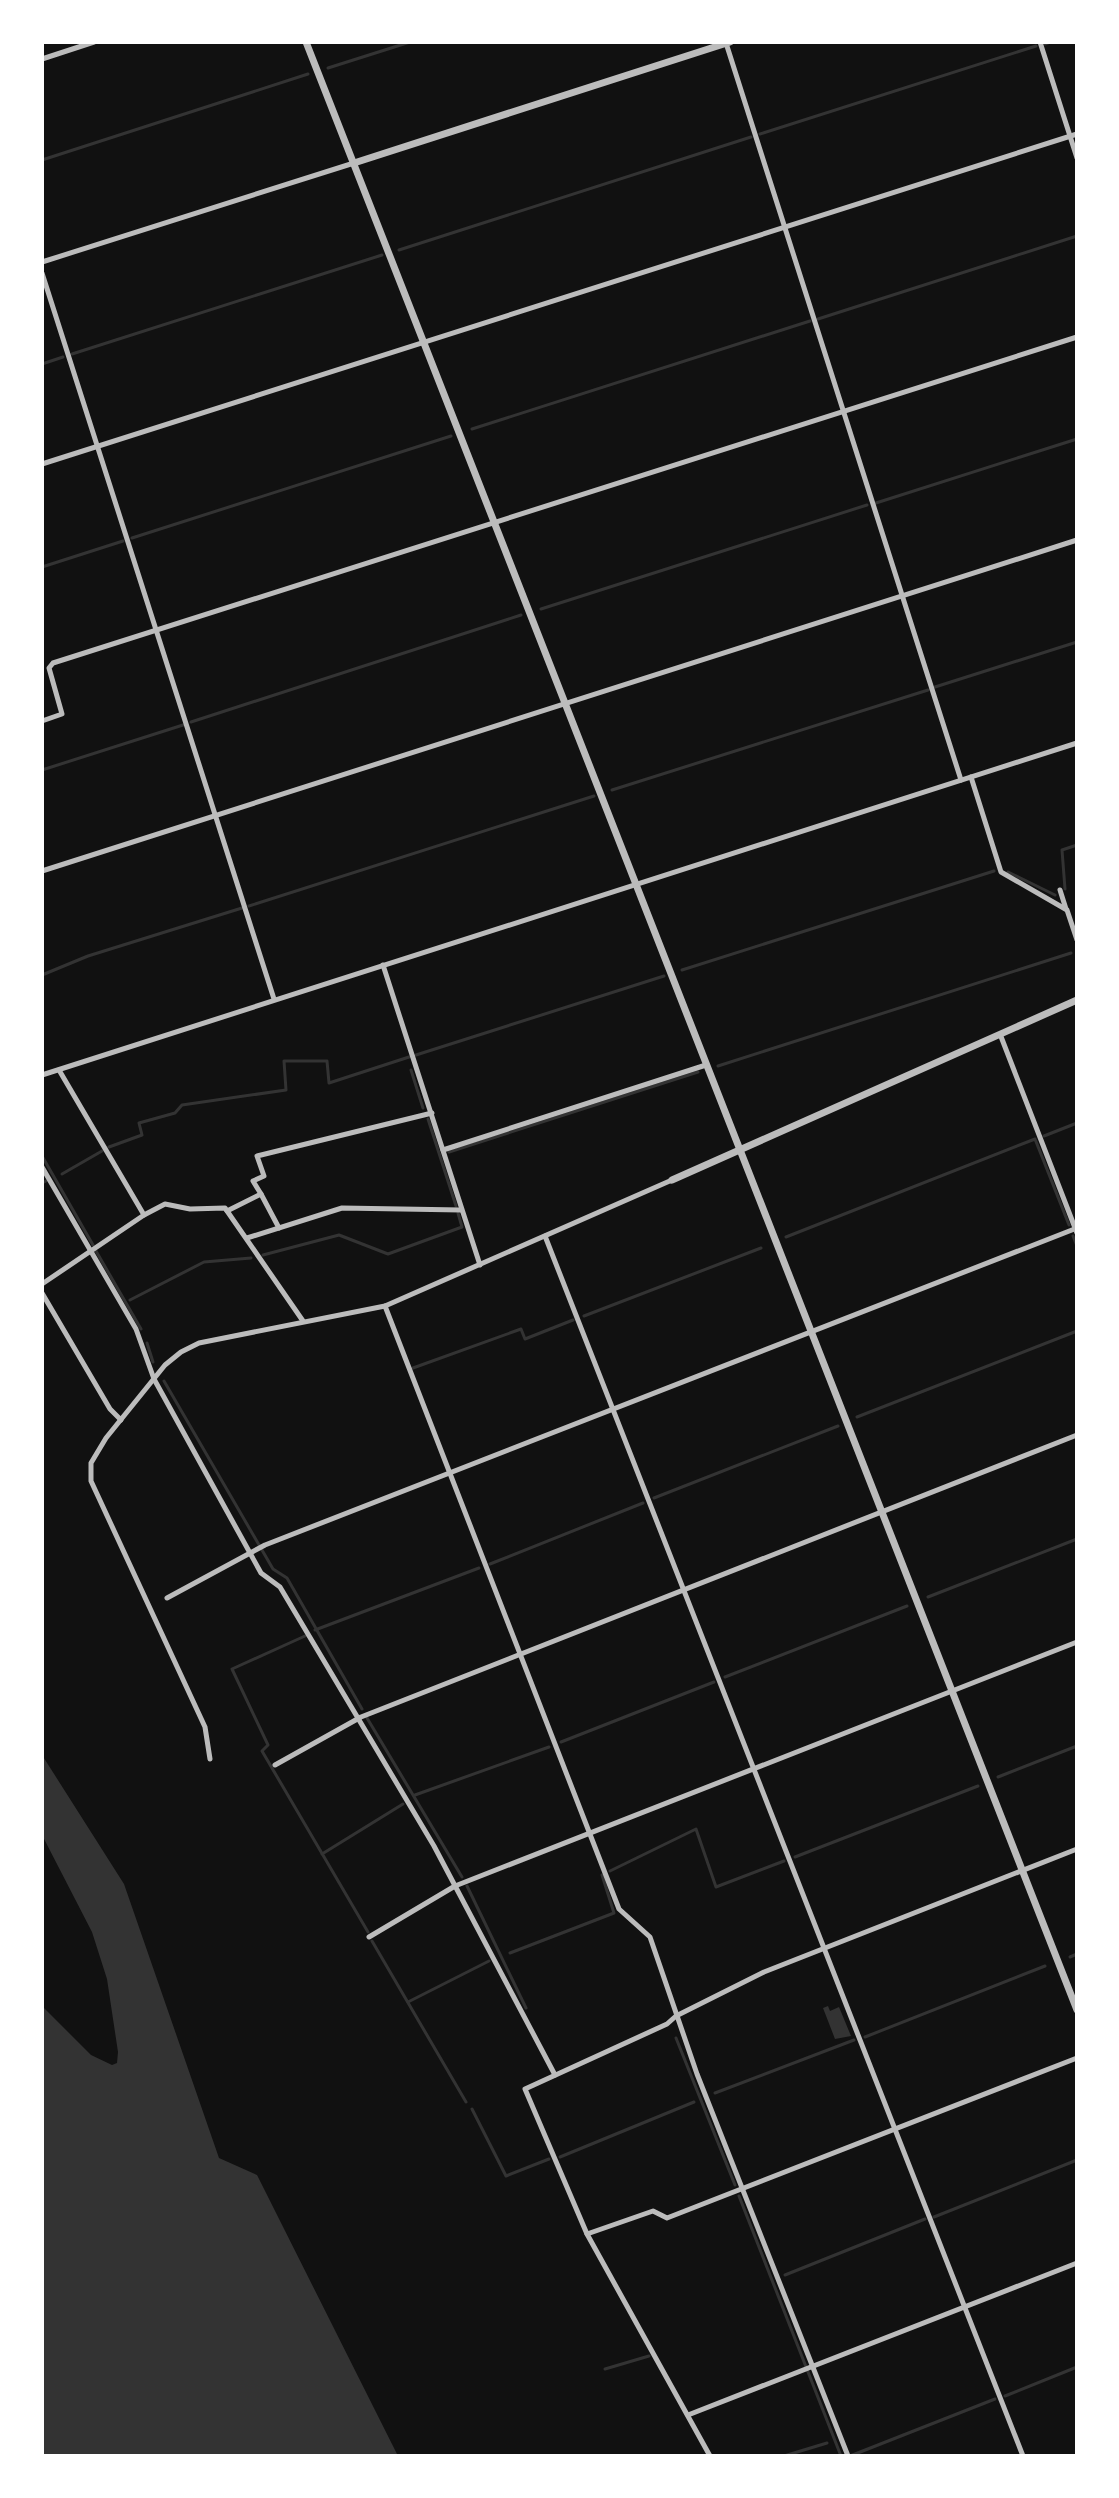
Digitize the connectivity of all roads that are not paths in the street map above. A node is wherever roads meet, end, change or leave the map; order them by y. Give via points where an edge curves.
1 (94, 42) edge
2 (306, 42) edge
3 (727, 42) edge
4 (1040, 42) edge
5 (42, 59) edge
6 (1074, 135) edge
7 (1077, 158) edge
8 (354, 163) junction
9 (784, 228) junction
10 (42, 262) edge
11 (42, 273) edge
12 (1077, 337) edge
13 (424, 342) junction
14 (843, 411) junction
15 (98, 446) junction
16 (42, 464) edge
17 (495, 522) junction
18 (1077, 540) edge
19 (902, 596) junction
20 (157, 631) junction
21 (568, 704) junction
22 (42, 721) edge
23 (1077, 743) edge
24 (971, 777) junction
25 (961, 780) junction
26 (217, 815) junction
27 (42, 871) edge
28 (636, 883) junction
29 (1060, 890) dead end
30 (1067, 910) junction
31 (1077, 940) edge
32 (383, 965) junction
33 (274, 999) junction
34 (1077, 1000) edge
35 (1000, 1034) junction
36 (707, 1064) junction
37 (59, 1070) junction
38 (42, 1075) edge
39 (432, 1113) junction
40 (443, 1150) junction
41 (740, 1151) junction
42 (42, 1167) edge
43 (672, 1180) joint
44 (261, 1194) junction
45 (461, 1210) junction
46 (227, 1211) junction
47 (144, 1215) junction
48 (279, 1228) junction
49 (1076, 1230) edge
50 (545, 1236) junction
51 (247, 1238) junction
52 (90, 1250) junction
53 (480, 1265) junction
54 (42, 1284) edge
55 (42, 1293) edge
56 (385, 1306) junction
57 (304, 1322) junction
58 (812, 1332) junction
59 (154, 1379) junction
60 (614, 1410) junction
61 (121, 1420) junction
62 (1077, 1435) edge
63 (450, 1473) junction
64 (882, 1511) junction
65 (252, 1551) junction
66 (685, 1589) junction
67 (167, 1598) dead end
68 (1077, 1642) edge
69 (520, 1654) junction
70 (952, 1691) junction
71 (356, 1719) junction
72 (210, 1759) dead end
73 (275, 1765) dead end
74 (754, 1769) junction
75 (590, 1833) junction
76 (1077, 1849) edge
77 (1022, 1871) junction
78 (455, 1886) junction
79 (369, 1937) dead end
80 (824, 1948) junction
81 (1077, 2010) edge
82 (676, 2016) junction
83 (1077, 2058) edge
84 (555, 2075) junction
85 (895, 2129) junction
86 (742, 2189) junction
87 (587, 2234) junction
88 (1077, 2263) edge
89 (965, 2307) junction
90 (811, 2367) junction
91 (688, 2415) junction
92 (710, 2456) edge
93 (848, 2456) edge
94 (1023, 2456) edge

1 - 5 street
2 - 8 street
3 - 8 street
3 - 9 street
4 - 6 street
6 - 7 street
6 - 9 street
8 - 10 street
8 - 13 street
9 - 13 street
9 - 14 street
11 - 15 street
12 - 14 street
13 - 15 street
13 - 17 street
14 - 17 street
14 - 19 street
15 - 16 street
15 - 20 street
17 - 20 street
17 - 21 street
18 - 19 street
19 - 21 street
19 - 25 street
20 - 22 street via 53,663 49,668 62,714
20 - 26 street
21 - 26 street
21 - 28 street
23 - 24 street
24 - 25 street
24 - 30 street via 1001,872
25 - 28 street
26 - 27 street
26 - 33 street
28 - 32 street
28 - 36 street
29 - 30 street
30 - 31 street
32 - 33 street
32 - 39 street
33 - 37 street
34 - 35 street
35 - 41 street
35 - 49 street
36 - 40 street
36 - 41 street
37 - 38 street
37 - 47 street
39 - 40 street
39 - 44 street via 257,1156 264,1176 253,1181
40 - 45 street
41 - 43 street
41 - 58 street
42 - 52 street
43 - 50 street
44 - 46 street
44 - 48 street
45 - 48 street via 342,1208
45 - 53 street
46 - 47 street via 165,1204
46 - 51 street
47 - 52 street
48 - 51 street
49 - 58 street
50 - 53 street
50 - 60 street
51 - 57 street
52 - 54 street
52 - 59 street via 136,1329
53 - 56 street
55 - 61 street
56 - 57 street
56 - 63 street
57 - 59 street via 199,1343 181,1352
58 - 60 street
58 - 64 street
59 - 61 street
59 - 65 street
60 - 63 street
60 - 66 street
61 - 72 street via 91,1463 91,1481 205,1727
62 - 64 street
63 - 65 street
63 - 69 street
64 - 66 street
64 - 70 street
65 - 67 street
65 - 71 street via 261,1573 280,1587
66 - 69 street
66 - 74 street
68 - 70 street
69 - 71 street
69 - 75 street
70 - 74 street
70 - 77 street
71 - 73 street
71 - 78 street
74 - 75 street
74 - 80 street
75 - 78 street
75 - 82 street via 619,1909 650,1937
76 - 77 street
77 - 80 street
77 - 81 street
78 - 79 street
78 - 84 street
80 - 82 street
80 - 85 street
82 - 84 street
82 - 86 street
83 - 85 street
84 - 87 street via 525,2089
85 - 86 street
85 - 89 street
86 - 87 street via 667,2218 653,2211
86 - 90 street
87 - 91 street
88 - 89 street
89 - 90 street
89 - 94 street
90 - 91 street
90 - 93 street
91 - 92 street

